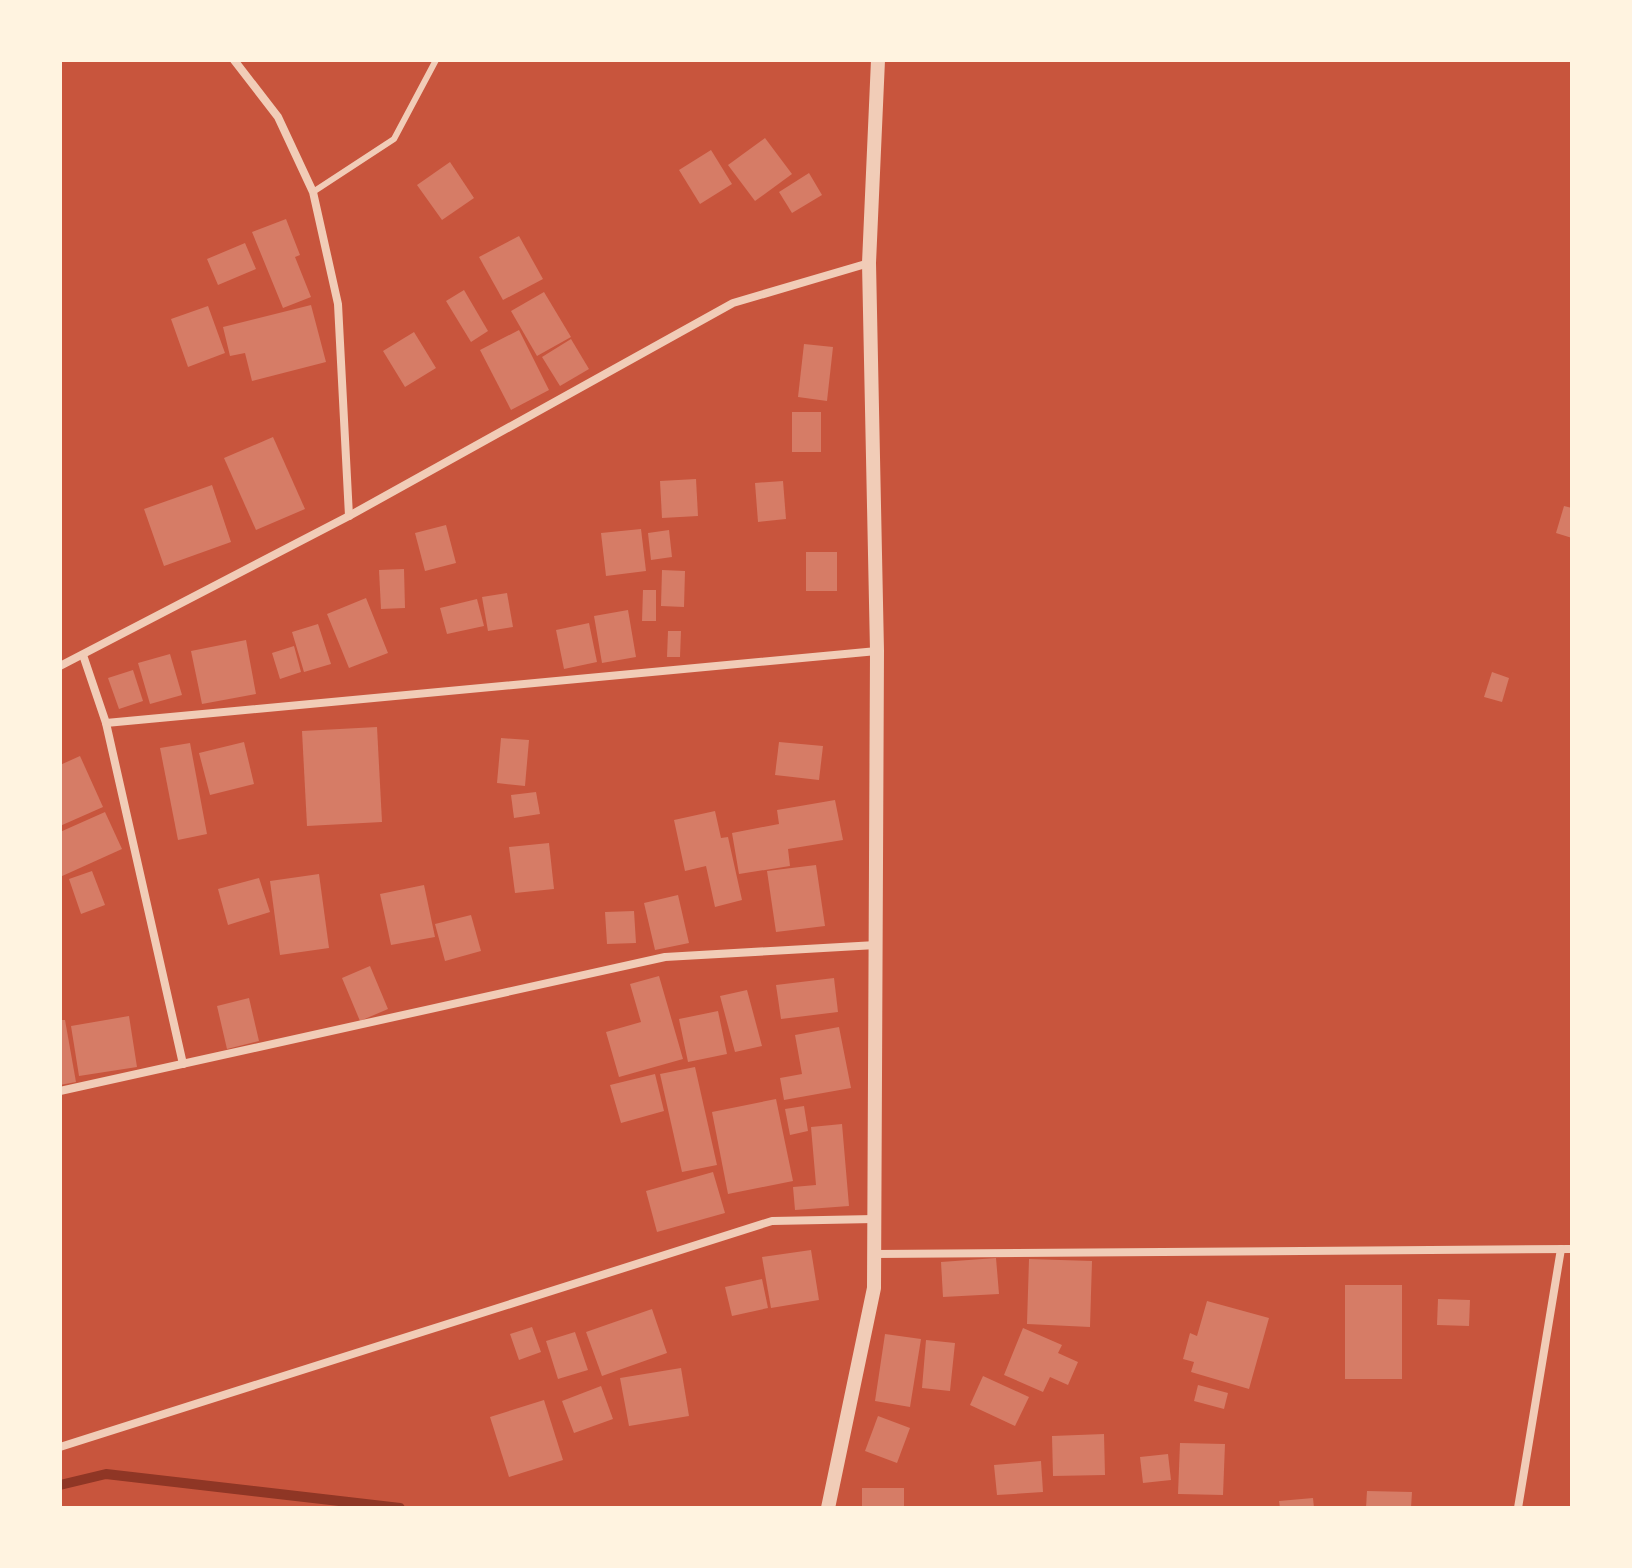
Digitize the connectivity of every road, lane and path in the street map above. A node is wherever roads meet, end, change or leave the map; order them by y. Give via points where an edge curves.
1 (234, 60) edge
2 (436, 60) edge
3 (878, 60) edge
4 (313, 192) junction
5 (869, 263) junction
6 (349, 516) junction
7 (877, 651) junction
8 (83, 655) junction
9 (60, 666) edge
10 (106, 723) junction
11 (876, 945) junction
12 (183, 1064) junction
13 (60, 1091) edge
14 (874, 1219) junction
15 (1561, 1249) junction
16 (1572, 1249) edge
17 (874, 1254) junction
18 (60, 1447) edge
19 (828, 1508) edge
20 (1518, 1508) edge

1 - 4 street via 278,117
2 - 4 lane via 394,139
3 - 5 street
4 - 6 street via 338,304
5 - 6 street via 733,303
5 - 7 street
6 - 8 street
7 - 10 street
7 - 11 street
8 - 9 street
8 - 10 street
10 - 12 street
11 - 12 street via 665,957
11 - 14 street
12 - 13 street
14 - 17 street
14 - 18 street via 772,1221
15 - 16 street
15 - 17 street
15 - 20 street
17 - 19 street via 874,1288

